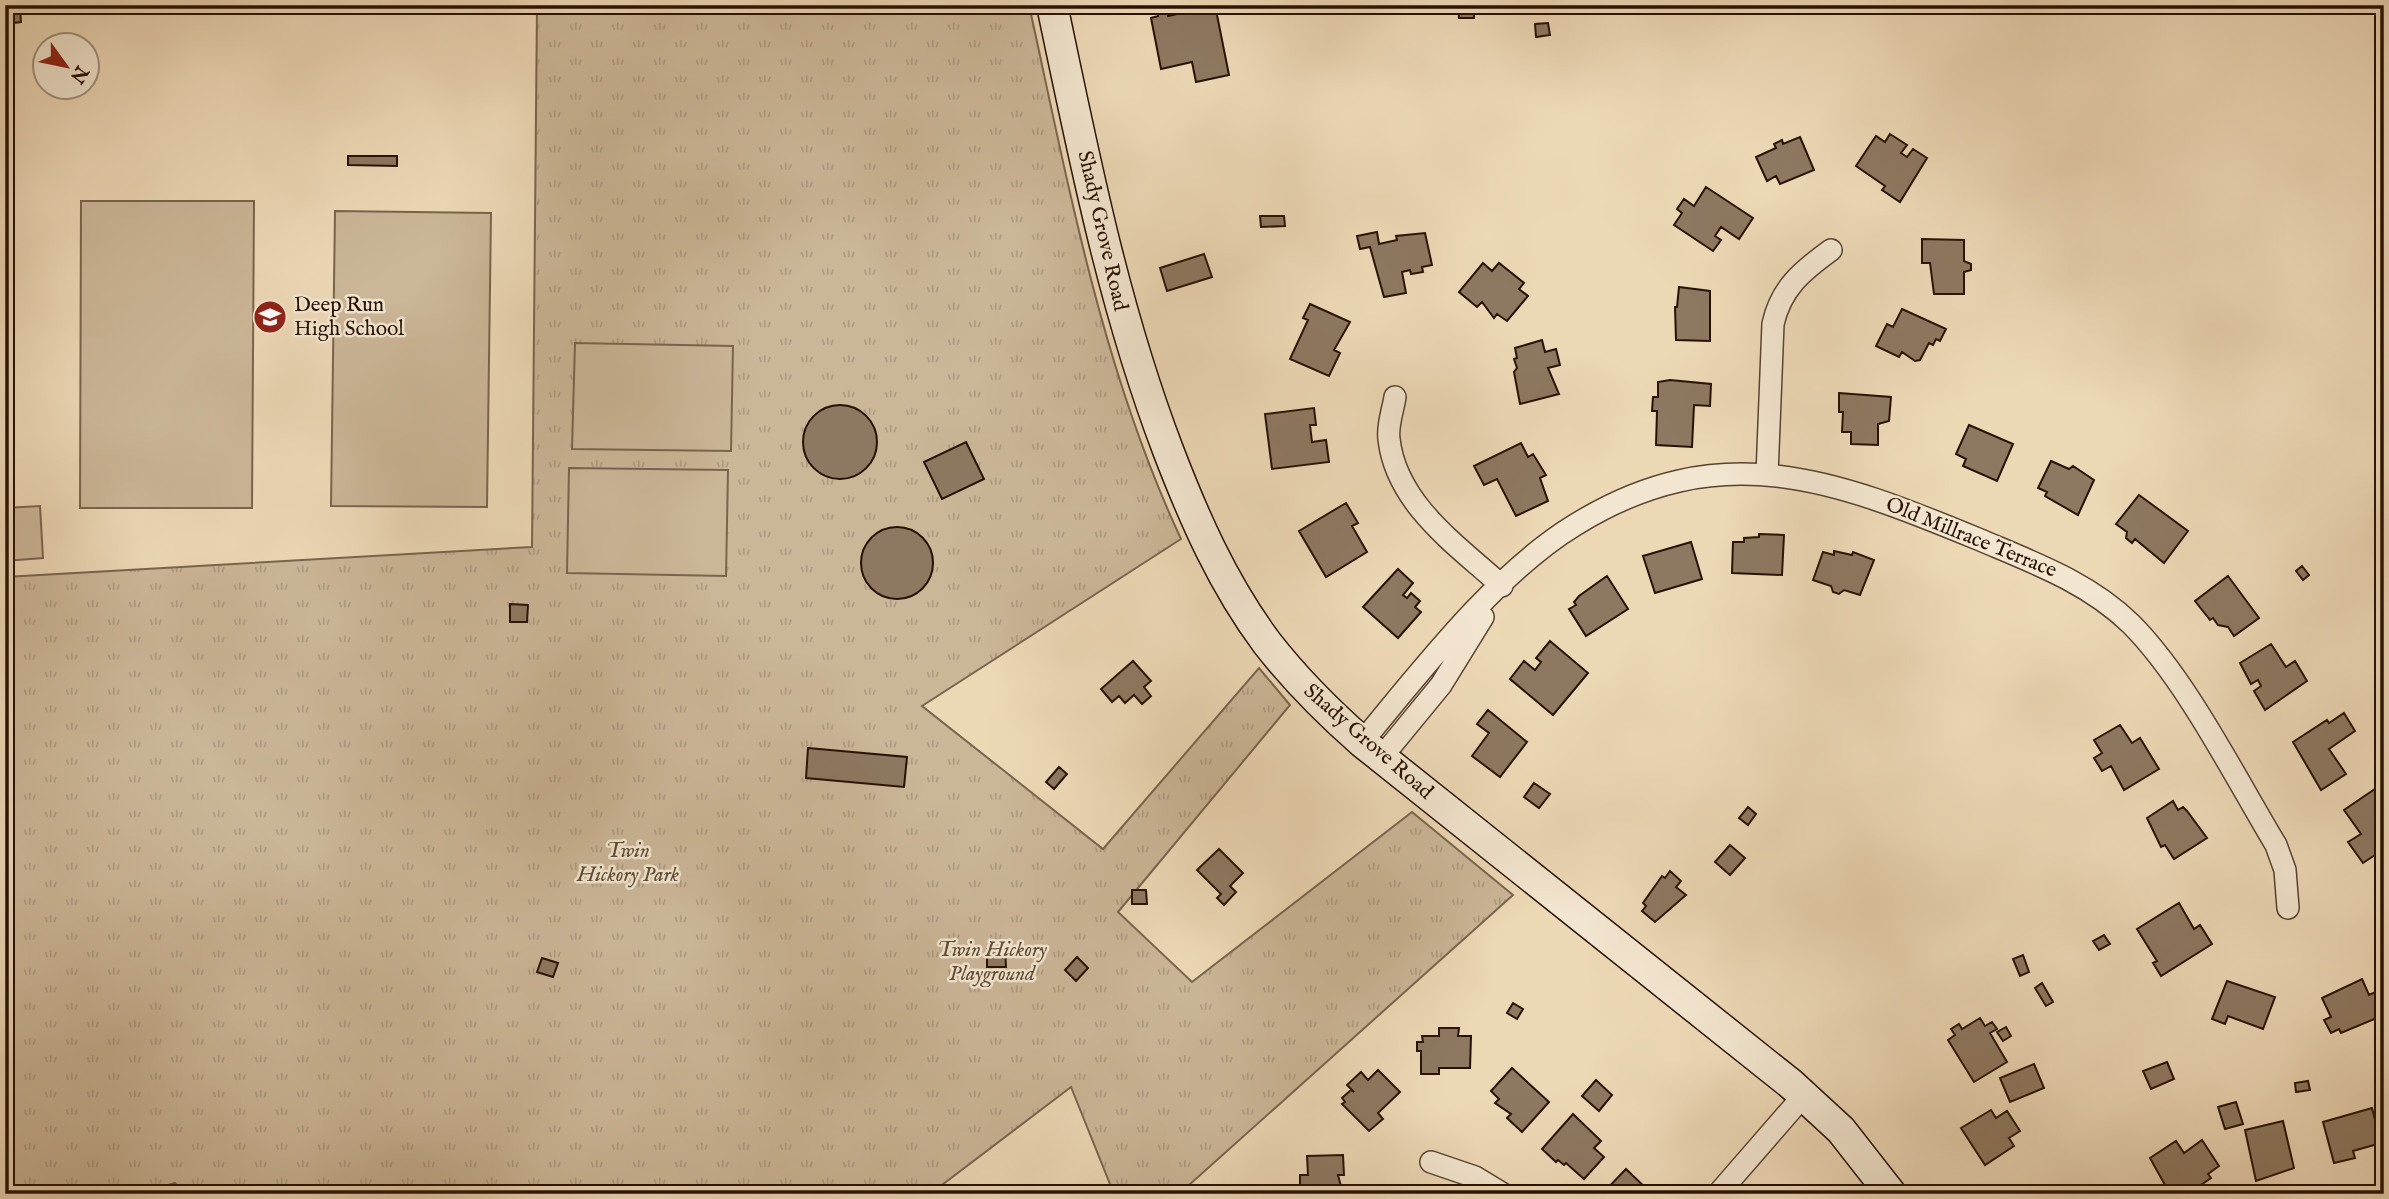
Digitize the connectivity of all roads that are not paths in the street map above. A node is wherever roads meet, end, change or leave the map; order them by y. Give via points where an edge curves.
1 (1052, 5) edge
2 (1831, 250) dead end
3 (1395, 397) dead end
4 (1767, 475) junction
5 (1502, 586) junction
6 (1371, 750) junction
7 (2288, 908) dead end
8 (1804, 1095) junction
9 (1431, 1161) dead end
10 (1503, 1194) edge
11 (1718, 1194) edge
12 (1891, 1194) edge

1 - 6 main road, Shady Grove Road via 1118,303 1190,507 1218,565 1268,643 1303,686
2 - 4 street via 1788,286 1778,304 1773,324
3 - 5 street via 1388,438 1405,488 1429,519
4 - 5 street, Old Millrace Terrace via 1673,483 1610,505 1540,550
4 - 7 street, Old Millrace Terrace via 1805,478 1883,500 2055,572 2109,605 2148,643 2185,695 2276,845
5 - 6 street, Old Millrace Terrace via 1441,647
6 - 8 main road, Shady Grove Road
8 - 11 street
8 - 12 main road, Shady Grove Road via 1841,1130
9 - 10 street via 1475,1177

